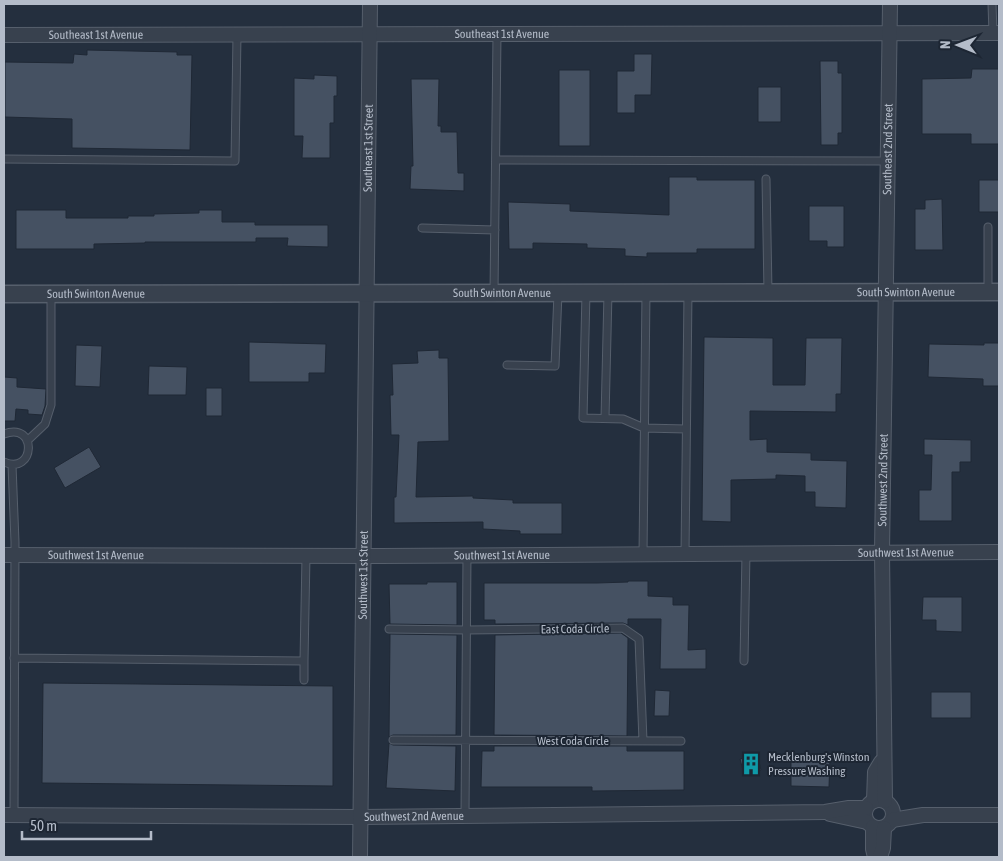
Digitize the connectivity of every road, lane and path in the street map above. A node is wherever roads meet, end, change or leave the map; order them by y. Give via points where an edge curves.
1 (370, 4) edge
2 (890, 4) edge
3 (992, 4) edge
4 (889, 33) junction
5 (996, 33) edge
6 (4, 35) edge
7 (238, 35) junction
8 (370, 35) junction
9 (497, 35) junction
10 (4, 159) edge
11 (496, 160) junction
12 (888, 161) junction
13 (766, 179) dead end
14 (988, 227) dead end
15 (422, 228) dead end
16 (495, 230) junction
17 (768, 292) junction
18 (886, 292) junction
19 (993, 292) edge
20 (366, 293) junction
21 (494, 293) junction
22 (558, 293) junction
23 (586, 293) junction
24 (608, 293) junction
25 (646, 293) junction
26 (688, 293) junction
27 (4, 294) edge
28 (51, 294) junction
29 (507, 365) dead end
30 (605, 418) junction
31 (644, 428) junction
32 (686, 429) junction
33 (4, 434) edge
34 (27, 441) junction
35 (4, 462) edge
36 (12, 464) junction
37 (882, 552) junction
38 (999, 552) edge
39 (746, 553) junction
40 (642, 554) junction
41 (685, 554) junction
42 (9, 556) edge
43 (306, 556) junction
44 (362, 556) junction
45 (467, 556) junction
46 (389, 629) dead end
47 (466, 630) junction
48 (14, 658) junction
49 (304, 661) junction
50 (744, 661) dead end
51 (304, 680) dead end
52 (393, 740) dead end
53 (466, 740) junction
54 (643, 741) junction
55 (681, 741) dead end
56 (879, 814) junction
57 (9, 815) edge
58 (999, 815) edge
59 (465, 816) junction
60 (360, 817) junction
61 (360, 857) edge
62 (875, 857) edge
63 (880, 857) edge

1 - 8 street, Southeast 1st Street
2 - 4 street, Southeast 2nd Street
3 - 5 lane
4 - 5 street, Southeast 1st Avenue
4 - 9 street, Southeast 1st Avenue
4 - 12 street, Southeast 2nd Street
6 - 7 street, Southeast 1st Avenue
7 - 8 street, Southeast 1st Avenue
7 - 10 lane via 235,161
8 - 9 street, Southeast 1st Avenue
8 - 20 street, Southeast 1st Street
9 - 11 lane
11 - 12 lane
11 - 16 lane
12 - 18 street, Southeast 2nd Street
13 - 17 lane
14 - 19 lane
15 - 16 lane
16 - 21 lane
17 - 18 street, South Swinton Avenue
17 - 26 street, South Swinton Avenue
18 - 19 street, South Swinton Avenue
18 - 37 street, Southwest 2nd Street
20 - 21 street, South Swinton Avenue
20 - 28 street, South Swinton Avenue
20 - 44 street, Southwest 1st Street
21 - 22 street, South Swinton Avenue
22 - 23 street, South Swinton Avenue
22 - 29 lane via 555,366
23 - 24 street, South Swinton Avenue
23 - 30 lane via 583,418
24 - 25 street, South Swinton Avenue
24 - 30 lane
25 - 26 street, South Swinton Avenue
25 - 31 lane
26 - 32 lane
27 - 28 street, South Swinton Avenue
28 - 34 lane via 51,405 45,424
30 - 31 lane via 623,419
31 - 32 lane
31 - 40 lane
32 - 41 lane
33 - 34 lane via 14,431
34 - 36 lane via 26,457 18,464
35 - 36 lane
36 - 42 lane
37 - 38 street, Southwest 1st Avenue
37 - 39 street, Southwest 1st Avenue
37 - 56 street, Southwest 2nd Street via 884,758 875,772
39 - 41 street, Southwest 1st Avenue
39 - 50 lane
40 - 41 street, Southwest 1st Avenue
40 - 45 street, Southwest 1st Avenue
42 - 43 street, Southwest 1st Avenue
42 - 48 lane
43 - 44 street, Southwest 1st Avenue
43 - 49 lane
44 - 45 street, Southwest 1st Avenue
44 - 60 street, Southwest 1st Street
45 - 47 lane
46 - 47 lane
47 - 53 lane
47 - 54 lane, East Coda Circle via 623,628 639,639
48 - 49 lane
48 - 57 lane
49 - 51 lane
52 - 53 lane, West Coda Circle
53 - 54 lane, West Coda Circle
53 - 59 lane
54 - 55 lane, West Coda Circle
56 - 58 street, Southwest 2nd Avenue
56 - 59 street, Southwest 2nd Avenue via 853,820 825,812
56 - 62 street, Southwest 2nd Street via 873,849
56 - 63 street, Southwest 2nd Street via 883,848
57 - 60 street, Southwest 2nd Avenue
59 - 60 street, Southwest 2nd Avenue
60 - 61 street, Southwest 1st Street

